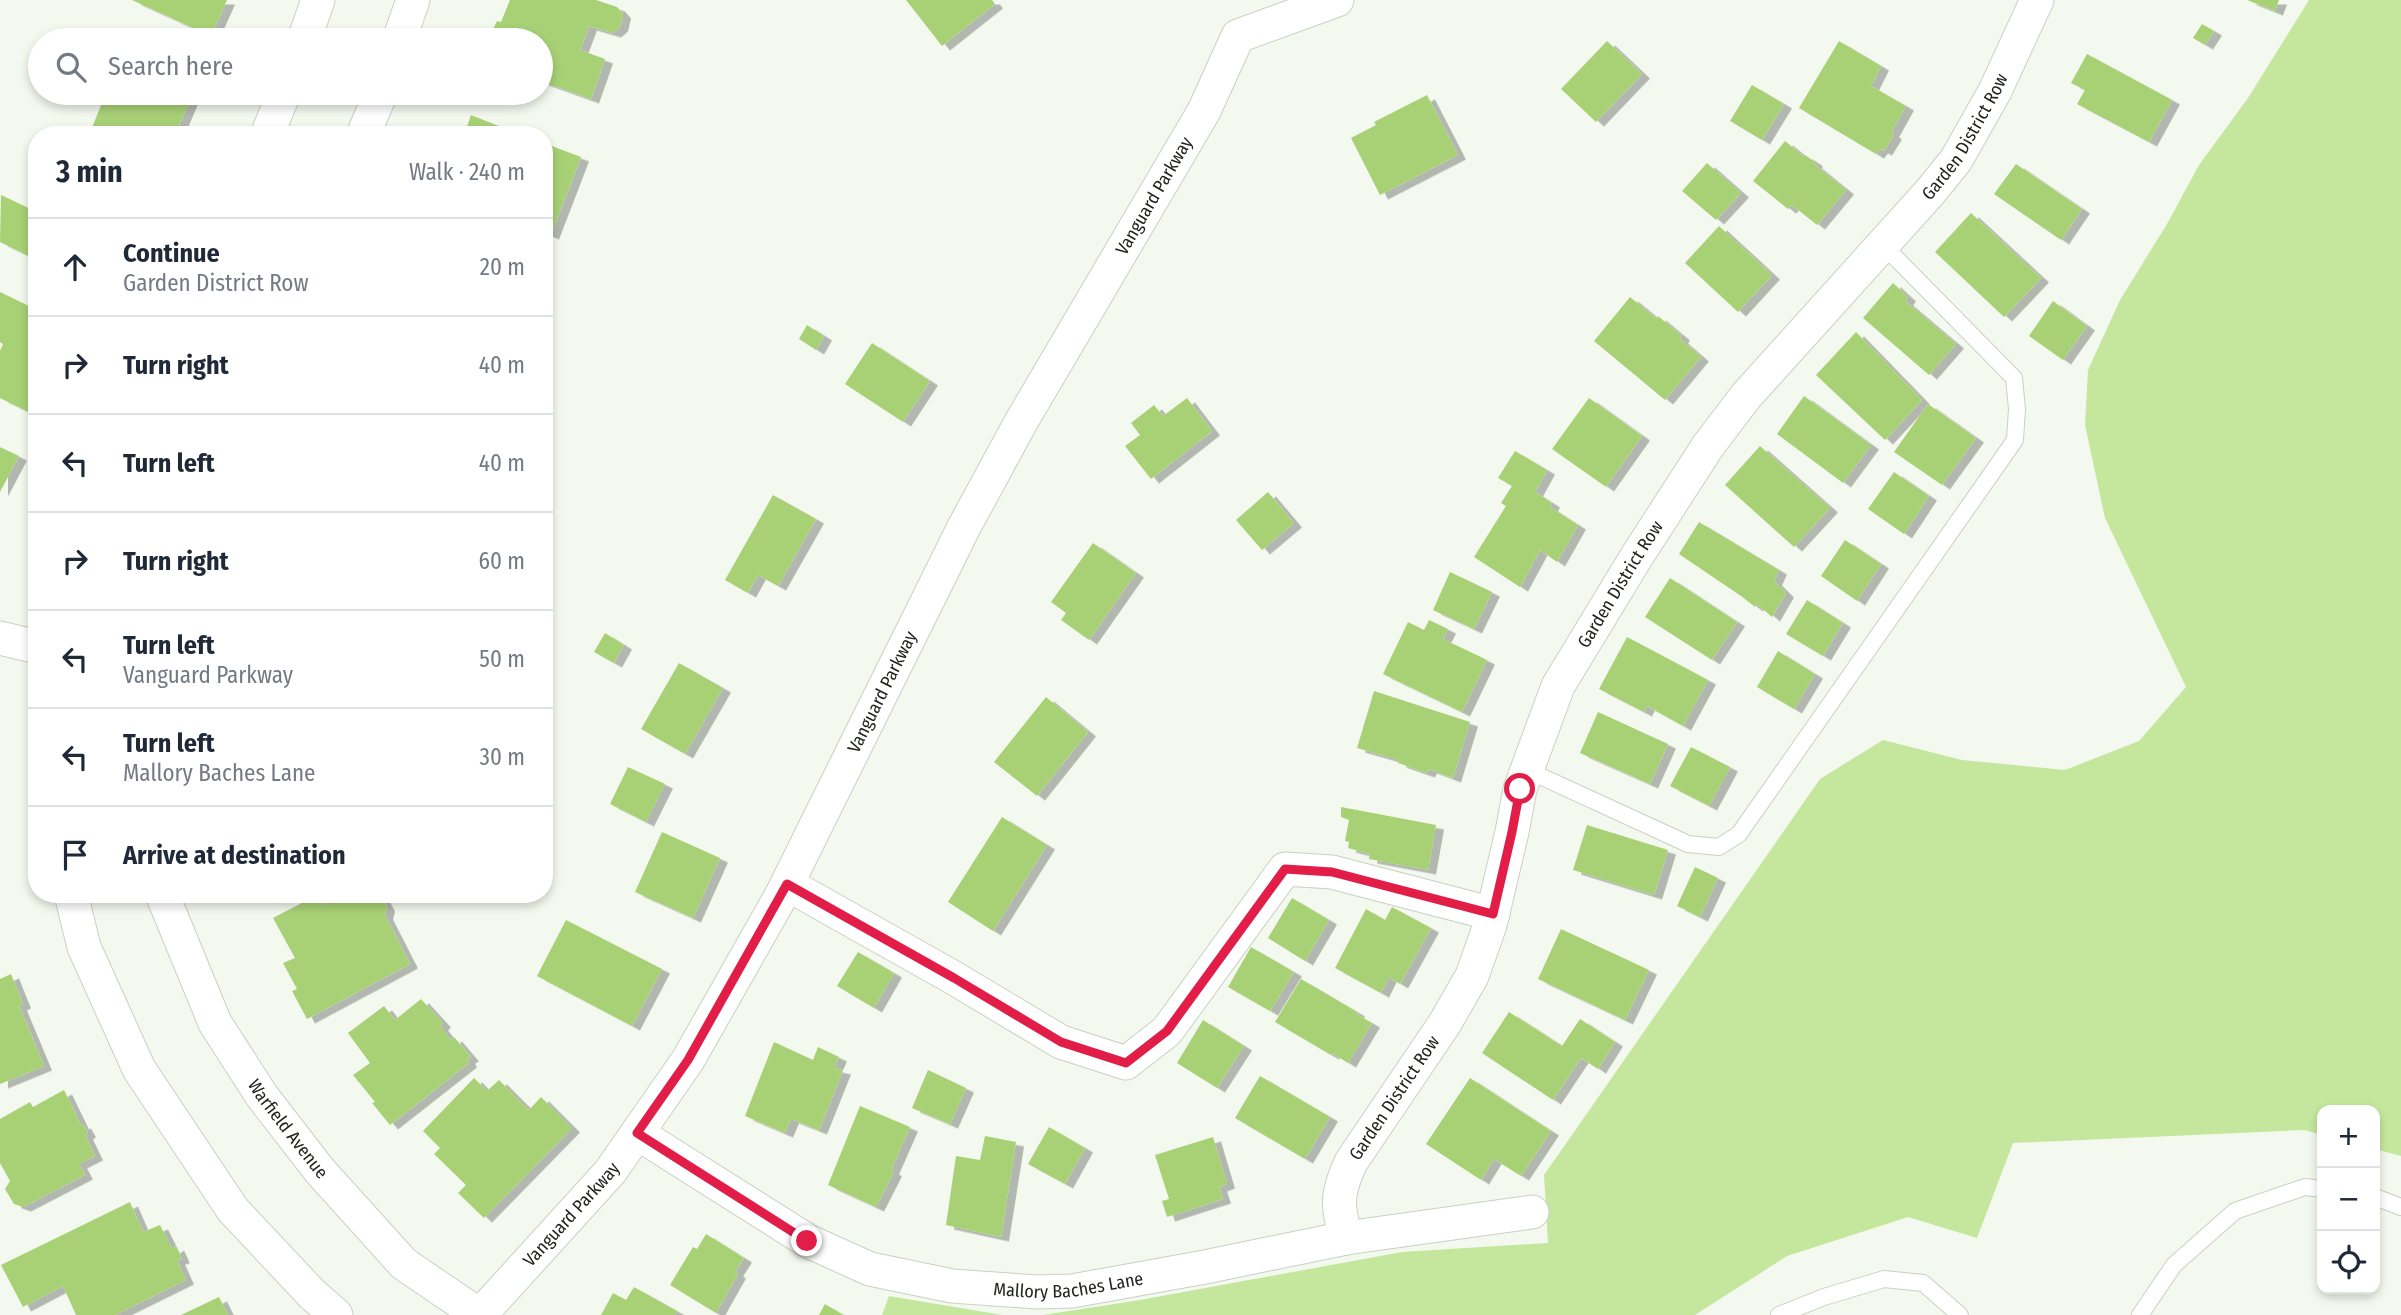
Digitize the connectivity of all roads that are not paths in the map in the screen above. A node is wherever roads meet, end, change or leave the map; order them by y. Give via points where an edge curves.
1 (318, 0) edge
2 (413, 0) edge
3 (1338, 0) edge
4 (2037, 0) edge
5 (308, 28) edge
6 (404, 28) edge
7 (279, 105) edge
8 (376, 105) edge
9 (271, 126) edge
10 (367, 126) edge
11 (1883, 245) junction
12 (0, 638) edge
13 (28, 645) edge
14 (1527, 770) junction
15 (787, 884) junction
16 (73, 903) edge
17 (165, 903) edge
18 (1493, 914) junction
19 (637, 1133) junction
20 (2317, 1188) edge
21 (2380, 1199) edge
22 (2401, 1208) edge
23 (1532, 1212) dead end
24 (1346, 1238) junction
25 (1824, 1297) junction
26 (336, 1315) edge
27 (479, 1315) edge
28 (1779, 1315) edge
29 (1819, 1315) edge
30 (1960, 1315) edge
31 (2140, 1315) edge

1 - 5 street
2 - 6 street
3 - 15 street, Vanguard Parkway via 1238,36 1204,111 964,527
4 - 11 street, Garden District Row via 1995,91 1956,160
7 - 9 street
8 - 10 street
11 - 14 street, Garden District Row via 1746,396 1708,446 1558,686
11 - 14 lane via 2014,378 2015,440 1739,834 1719,847 1688,844
12 - 13 street
14 - 18 street, Garden District Row
15 - 18 street via 1061,1042 1126,1063 1167,1031 1285,869 1332,872
15 - 19 street, Vanguard Parkway via 688,1060
16 - 26 street via 84,947 139,1069 233,1210
17 - 27 street, Warfield Avenue via 215,1023 261,1097 404,1264
18 - 24 street, Garden District Row via 1472,976 1341,1184 1338,1208
19 - 24 street, Mallory Baches Lane via 807,1241 870,1269 953,1286 1072,1291
19 - 27 street, Vanguard Parkway via 610,1172
20 - 31 lane via 2305,1187 2235,1211 2174,1265
21 - 22 lane
23 - 24 street, Mallory Baches Lane
25 - 28 lane
25 - 29 lane
25 - 30 lane via 1884,1279 1923,1283

